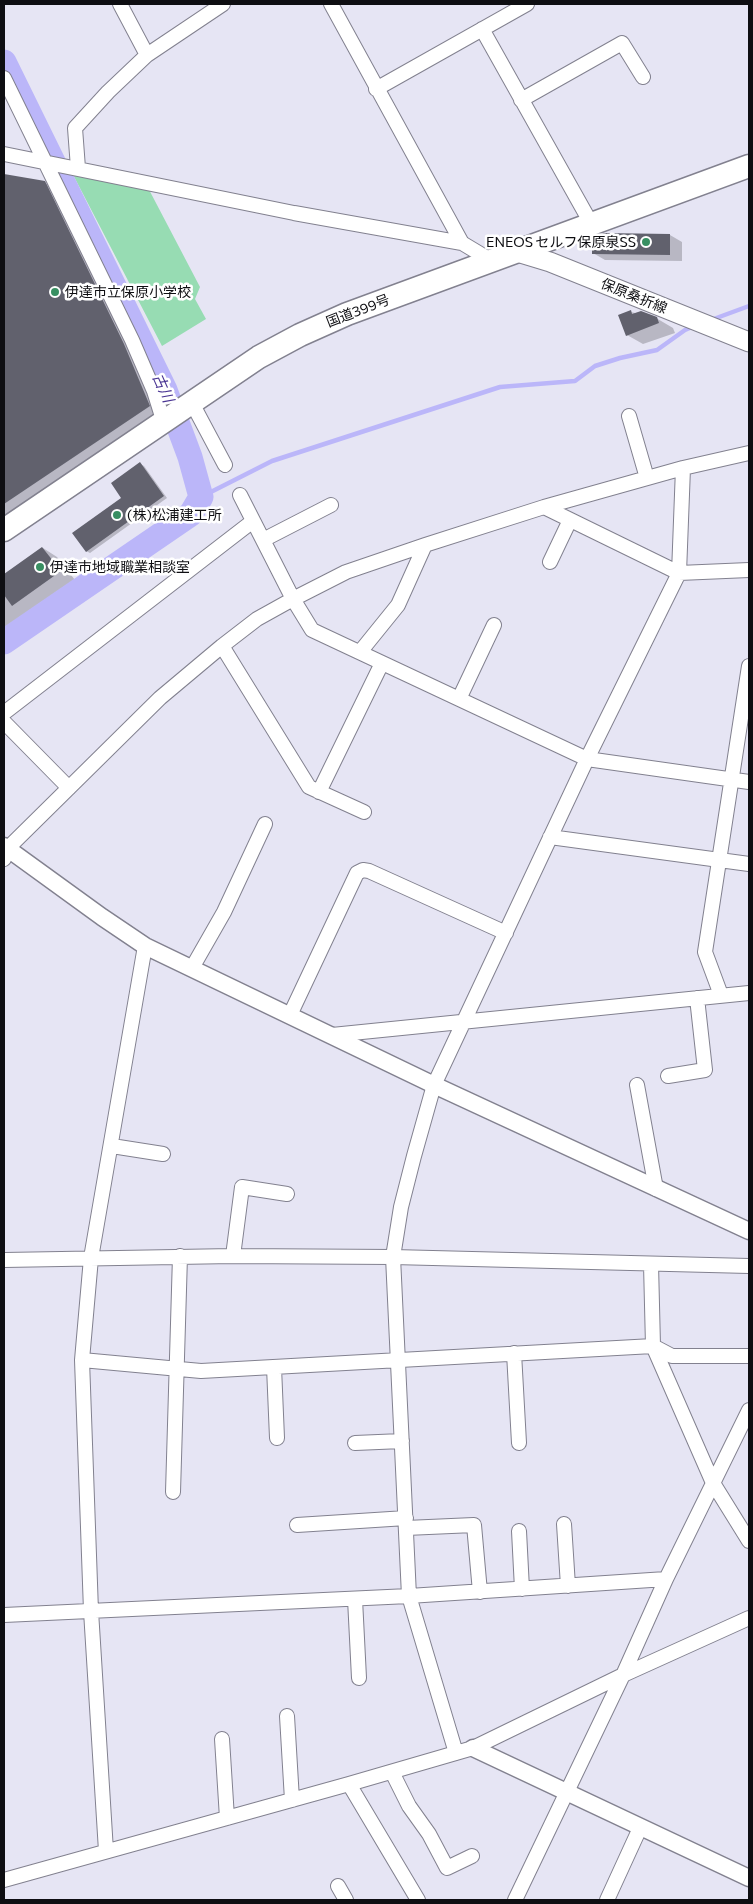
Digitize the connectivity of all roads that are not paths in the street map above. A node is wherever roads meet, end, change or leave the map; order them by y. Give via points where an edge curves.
1 (120, 4) edge
2 (223, 4) edge
3 (331, 4) edge
4 (527, 4) edge
5 (482, 29) junction
6 (147, 55) junction
7 (643, 76) dead end
8 (4, 78) edge
9 (376, 89) junction
10 (521, 100) junction
11 (4, 154) edge
12 (48, 162) junction
13 (749, 166) edge
14 (74, 167) junction
15 (592, 225) junction
16 (462, 243) junction
17 (517, 252) junction
18 (492, 262) junction
19 (749, 342) edge
20 (177, 414) junction
21 (629, 416) dead end
22 (749, 453) edge
23 (224, 465) dead end
24 (683, 468) junction
25 (647, 478) junction
26 (240, 495) dead end
27 (331, 505) dead end
28 (544, 507) junction
29 (570, 520) junction
30 (253, 521) junction
31 (4, 530) edge
32 (263, 540) junction
33 (425, 545) junction
34 (550, 562) dead end
35 (749, 570) edge
36 (679, 573) junction
37 (293, 599) junction
38 (494, 625) dead end
39 (222, 646) junction
40 (360, 652) junction
41 (382, 663) junction
42 (749, 666) edge
43 (458, 699) junction
44 (4, 713) edge
45 (4, 722) edge
46 (587, 759) junction
47 (732, 779) junction
48 (749, 782) edge
49 (69, 788) junction
50 (319, 792) junction
51 (364, 812) dead end
52 (265, 824) dead end
53 (550, 837) junction
54 (5, 851) edge
55 (719, 860) junction
56 (749, 864) edge
57 (506, 933) junction
58 (145, 946) junction
59 (192, 968) junction
60 (749, 993) edge
61 (721, 996) junction
62 (698, 998) junction
63 (290, 1014) junction
64 (466, 1020) junction
65 (332, 1035) junction
66 (668, 1076) dead end
67 (434, 1085) junction
68 (637, 1085) dead end
69 (112, 1146) junction
70 (162, 1154) dead end
71 (656, 1189) junction
72 (287, 1194) dead end
73 (749, 1231) edge
74 (180, 1256) junction
75 (233, 1256) junction
76 (393, 1257) junction
77 (91, 1258) junction
78 (4, 1260) edge
79 (651, 1264) junction
80 (749, 1266) edge
81 (653, 1346) junction
82 (514, 1354) junction
83 (749, 1356) edge
84 (82, 1360) junction
85 (398, 1360) junction
86 (274, 1367) junction
87 (177, 1368) junction
88 (749, 1410) edge
89 (278, 1438) dead end
90 (402, 1441) junction
91 (519, 1443) dead end
92 (355, 1444) dead end
93 (713, 1483) junction
94 (173, 1492) dead end
95 (406, 1523) junction
96 (564, 1524) dead end
97 (297, 1525) dead end
98 (519, 1531) dead end
99 (749, 1541) edge
100 (666, 1579) junction
101 (568, 1586) junction
102 (522, 1589) junction
103 (480, 1592) junction
104 (410, 1596) junction
105 (355, 1599) junction
106 (91, 1612) junction
107 (4, 1615) edge
108 (749, 1618) edge
109 (623, 1675) junction
110 (359, 1678) dead end
111 (287, 1716) dead end
112 (222, 1739) dead end
113 (473, 1748) junction
114 (456, 1753) junction
115 (392, 1772) junction
116 (350, 1784) junction
117 (566, 1793) junction
118 (292, 1800) junction
119 (227, 1818) junction
120 (640, 1828) junction
121 (106, 1851) junction
122 (472, 1856) dead end
123 (749, 1878) edge
124 (4, 1880) edge
125 (338, 1886) dead end
126 (346, 1900) edge
127 (418, 1900) edge
128 (515, 1900) edge
129 (607, 1900) edge

1 - 6 street
2 - 6 street
3 - 9 street
4 - 5 street
5 - 9 street
5 - 10 street
6 - 14 street via 75,128
7 - 10 street via 622,43
8 - 12 street
9 - 16 street
10 - 15 street
11 - 12 street
12 - 14 street
12 - 20 street via 154,391
13 - 15 highway, 国道399号
14 - 16 street via 294,213
15 - 17 highway, 国道399号
16 - 18 street
17 - 18 highway, 国道399号
17 - 19 main road, 保原桑折線 via 550,262
18 - 20 highway, 国道399号 via 347,314 300,335 259,357
20 - 23 street
20 - 31 highway, 国道399号
21 - 25 street
22 - 24 street
24 - 25 street
24 - 36 street
25 - 28 street
26 - 30 street
27 - 32 street
28 - 29 street
28 - 33 street
29 - 34 street
29 - 36 street
30 - 32 street
30 - 44 street
32 - 37 street
33 - 37 street via 346,572
33 - 40 street via 398,605
35 - 36 street
36 - 46 street
37 - 39 street via 257,619
37 - 40 street via 312,630
38 - 43 street
39 - 49 street via 160,698
39 - 50 street via 309,787
40 - 41 street
41 - 43 street
41 - 50 street
42 - 47 street
43 - 46 street
45 - 49 street
46 - 47 street
46 - 53 street
47 - 48 street
47 - 55 street
49 - 54 street
50 - 51 street
52 - 59 street via 224,912
53 - 55 street
53 - 57 street
54 - 58 street
55 - 56 street
55 - 61 street via 705,952
57 - 63 street via 363,870 358,873
57 - 64 street
58 - 59 street
58 - 69 street
59 - 63 street
60 - 61 street
61 - 62 street
62 - 64 street
62 - 66 street via 706,1070
63 - 65 street
64 - 65 street
64 - 67 street
65 - 67 street
67 - 71 street
67 - 76 street via 410,1172
68 - 71 street
69 - 70 street
69 - 77 street
71 - 73 street
72 - 75 street via 242,1186
74 - 75 street
74 - 77 street
74 - 87 street
75 - 76 street
76 - 79 street
76 - 85 street
77 - 78 street
77 - 84 street
79 - 80 street
79 - 81 street
81 - 82 street
81 - 83 street via 672,1356
81 - 93 street
82 - 85 street
82 - 91 street
84 - 87 street
84 - 106 street
85 - 86 street
85 - 90 street
86 - 87 street
86 - 89 street
87 - 94 street
88 - 93 street
90 - 92 street
90 - 95 street
93 - 99 street
93 - 100 street
95 - 97 street
95 - 103 street via 474,1525
95 - 104 street
96 - 101 street
98 - 102 street
100 - 101 street
100 - 109 street
101 - 102 street
102 - 103 street
103 - 104 street
104 - 105 street
104 - 114 street
105 - 106 street
105 - 110 street
106 - 107 street
106 - 121 street
108 - 109 street
109 - 113 street
109 - 117 street
111 - 118 street
112 - 119 street
113 - 114 street
113 - 117 street
114 - 115 street
115 - 116 street
115 - 122 street via 447,1868
116 - 118 street
116 - 127 street
117 - 120 street
117 - 128 street
118 - 119 street
119 - 121 street
120 - 123 street
120 - 129 street
121 - 124 street
125 - 126 street

